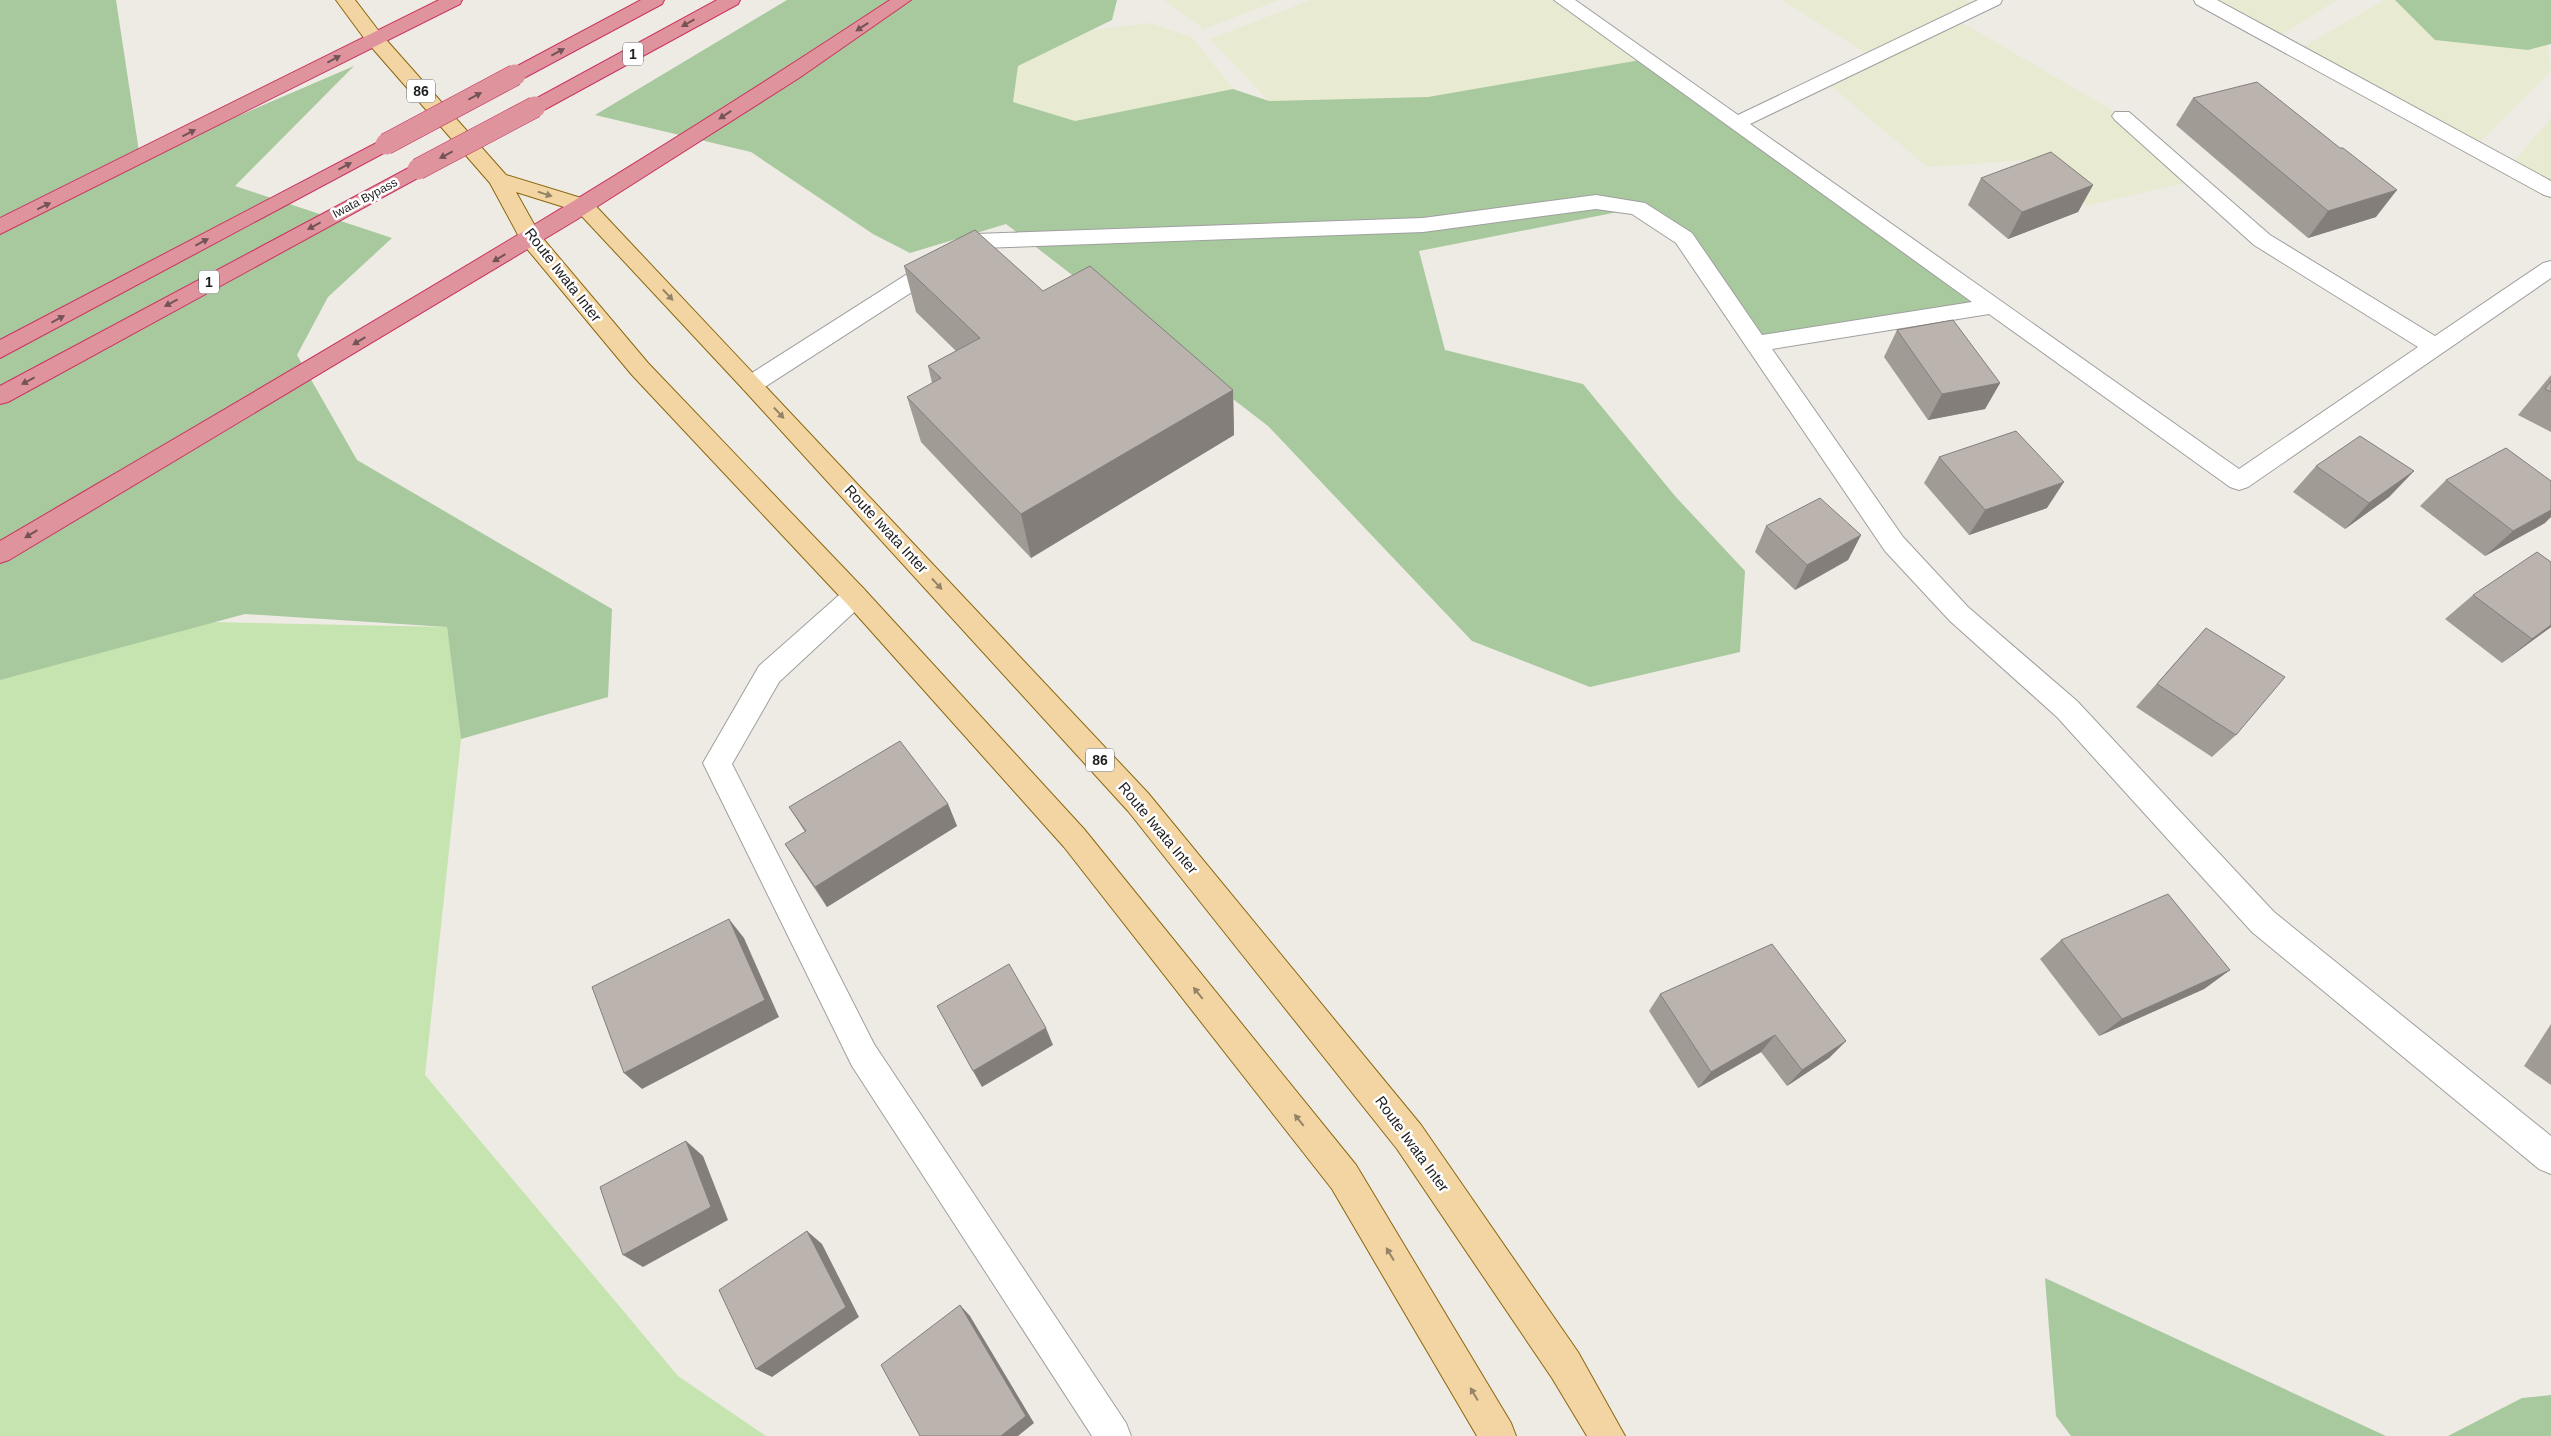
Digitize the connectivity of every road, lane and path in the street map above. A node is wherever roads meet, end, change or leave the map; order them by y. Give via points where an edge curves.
1 (345, 0) edge
2 (453, 0) edge
3 (655, 0) edge
4 (731, 0) edge
5 (902, 0) edge
6 (1563, 0) edge
7 (1993, 0) edge
8 (2203, 0) edge
9 (374, 38) junction
10 (2122, 116) dead end
11 (1736, 123) junction
12 (499, 180) junction
13 (2551, 190) edge
14 (584, 206) junction
15 (0, 227) edge
16 (532, 239) junction
17 (2551, 268) edge
18 (1993, 306) junction
19 (1756, 344) junction
20 (2435, 347) junction
21 (0, 350) edge
22 (752, 384) junction
23 (0, 396) edge
24 (0, 553) edge
25 (855, 596) junction
26 (2551, 1156) edge
27 (1113, 1436) edge
28 (1498, 1436) edge
29 (1607, 1436) edge

1 - 9 main road, Route Iwata Inter / 86
2 - 9 highway
21 -> 3 highway, bridge
4 -> 23 highway, Iwata Bypass / 1, bridge
5 -> 14 highway
6 - 11 street
7 - 11 street
8 - 13 street
9 - 12 main road, Route Iwata Inter / 86
15 -> 9 highway
10 - 20 street via 2262,240
11 - 18 street
12 -> 14 main road, Route Iwata Inter / 86
12 - 16 main road, Route Iwata Inter / 86
14 - 16 highway
14 -> 22 main road, Route Iwata Inter / 86
16 -> 24 highway
16 - 25 main road, Route Iwata Inter / 86 via 640,369
17 - 20 street
18 - 19 street
18 - 20 street via 2239,481
19 - 22 street via 1684,238 1638,208 1596,202 1423,225 975,242
19 - 26 street via 1894,544 1959,614 2067,709 2264,922
22 -> 29 main road, Route Iwata Inter / 86 via 1138,802 1409,1136 1565,1366
25 - 27 street via 769,674 717,763 863,1055
28 -> 25 main road, Route Iwata Inter / 86 via 1344,1177 1074,838

